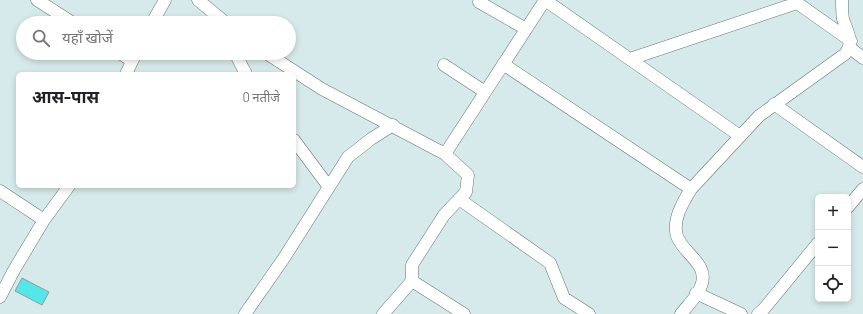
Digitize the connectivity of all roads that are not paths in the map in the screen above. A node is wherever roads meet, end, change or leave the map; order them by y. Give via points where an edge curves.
1 (37, 0) edge
2 (165, 0) edge
3 (198, 0) edge
4 (545, 0) edge
5 (842, 0) edge
6 (795, 1) edge
7 (479, 2) dead end
8 (62, 16) edge
9 (156, 16) edge
10 (214, 16) edge
11 (526, 29) junction
12 (850, 45) junction
13 (863, 58) edge
14 (133, 60) edge
15 (239, 60) edge
16 (277, 60) edge
17 (630, 60) junction
18 (503, 64) junction
19 (444, 65) dead end
20 (127, 72) edge
21 (245, 72) edge
22 (295, 72) edge
23 (296, 73) edge
24 (485, 92) junction
25 (774, 104) junction
26 (393, 126) junction
27 (740, 136) junction
28 (296, 143) edge
29 (446, 154) junction
30 (863, 167) edge
31 (329, 186) junction
32 (68, 188) edge
33 (691, 189) junction
34 (863, 189) edge
35 (0, 191) edge
36 (459, 199) junction
37 (851, 203) edge
38 (44, 220) junction
39 (815, 247) edge
40 (412, 281) junction
41 (696, 293) junction
42 (0, 297) edge
43 (244, 314) edge
44 (383, 314) edge
45 (464, 314) edge
46 (589, 314) edge
47 (681, 314) edge
48 (741, 314) edge
49 (758, 314) edge

1 - 8 street
2 - 9 street
3 - 10 street
4 - 11 street
4 - 17 street
5 - 12 street via 843,18
6 - 12 street
6 - 17 street
7 - 11 street
11 - 18 street
12 - 13 street
12 - 25 street via 845,54
14 - 20 street
15 - 21 street
16 - 22 street
17 - 27 street
18 - 24 street
18 - 33 street
19 - 24 street
23 - 26 street via 322,90
24 - 29 street
25 - 27 street
25 - 30 street
26 - 29 street
26 - 31 street via 348,157
27 - 33 street
28 - 31 street
29 - 36 street via 468,176 466,192
31 - 43 street via 284,258
32 - 38 street
33 - 41 street via 680,210 676,228 682,245 701,267 703,277
34 - 37 street
35 - 38 street
36 - 40 street via 444,215 412,265
36 - 46 street via 550,263 564,298
38 - 42 street
39 - 49 street
40 - 44 street
40 - 45 street
41 - 47 street
41 - 48 street

